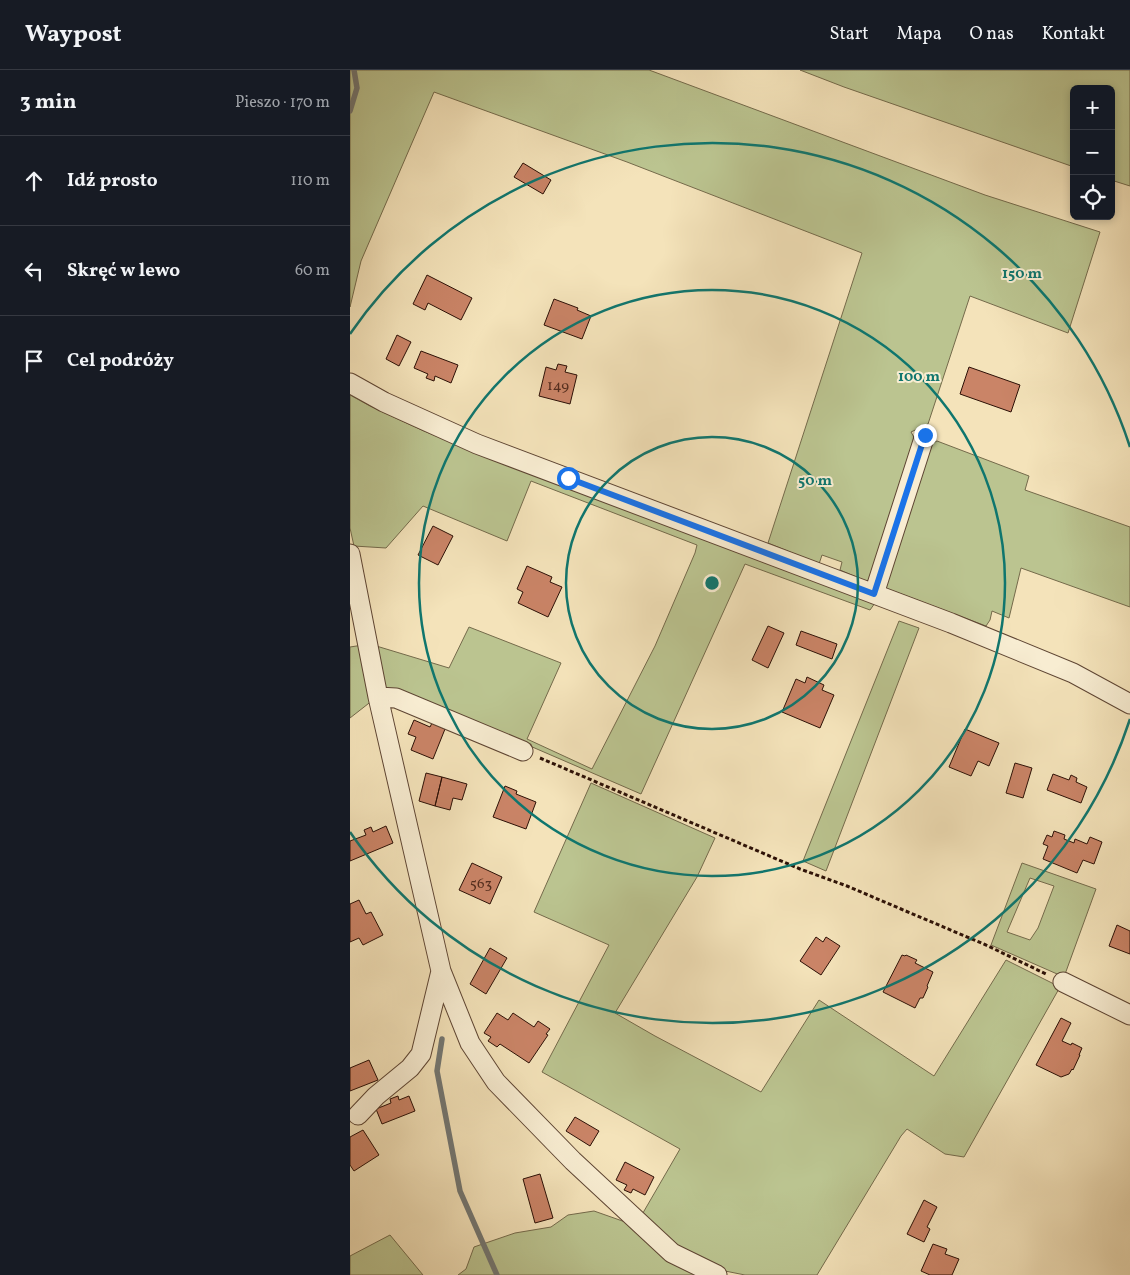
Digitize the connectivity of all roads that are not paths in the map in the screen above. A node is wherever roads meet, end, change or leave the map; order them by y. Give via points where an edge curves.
1 (350, 383) edge
2 (925, 435) dead end
3 (350, 554) edge
4 (874, 594) junction
5 (378, 697) junction
6 (1130, 704) edge
7 (523, 751) road end
8 (441, 971) junction
9 (1063, 982) road end
10 (1130, 1015) edge
11 (358, 1115) dead end
12 (717, 1275) edge

1 - 4 street via 477,444
2 - 4 street
3 - 5 street
4 - 6 street via 1073,673
5 - 7 street via 396,698
5 - 8 street
8 - 11 street via 421,1054
8 - 12 street via 470,1042 496,1082 573,1161 672,1254
9 - 10 street

